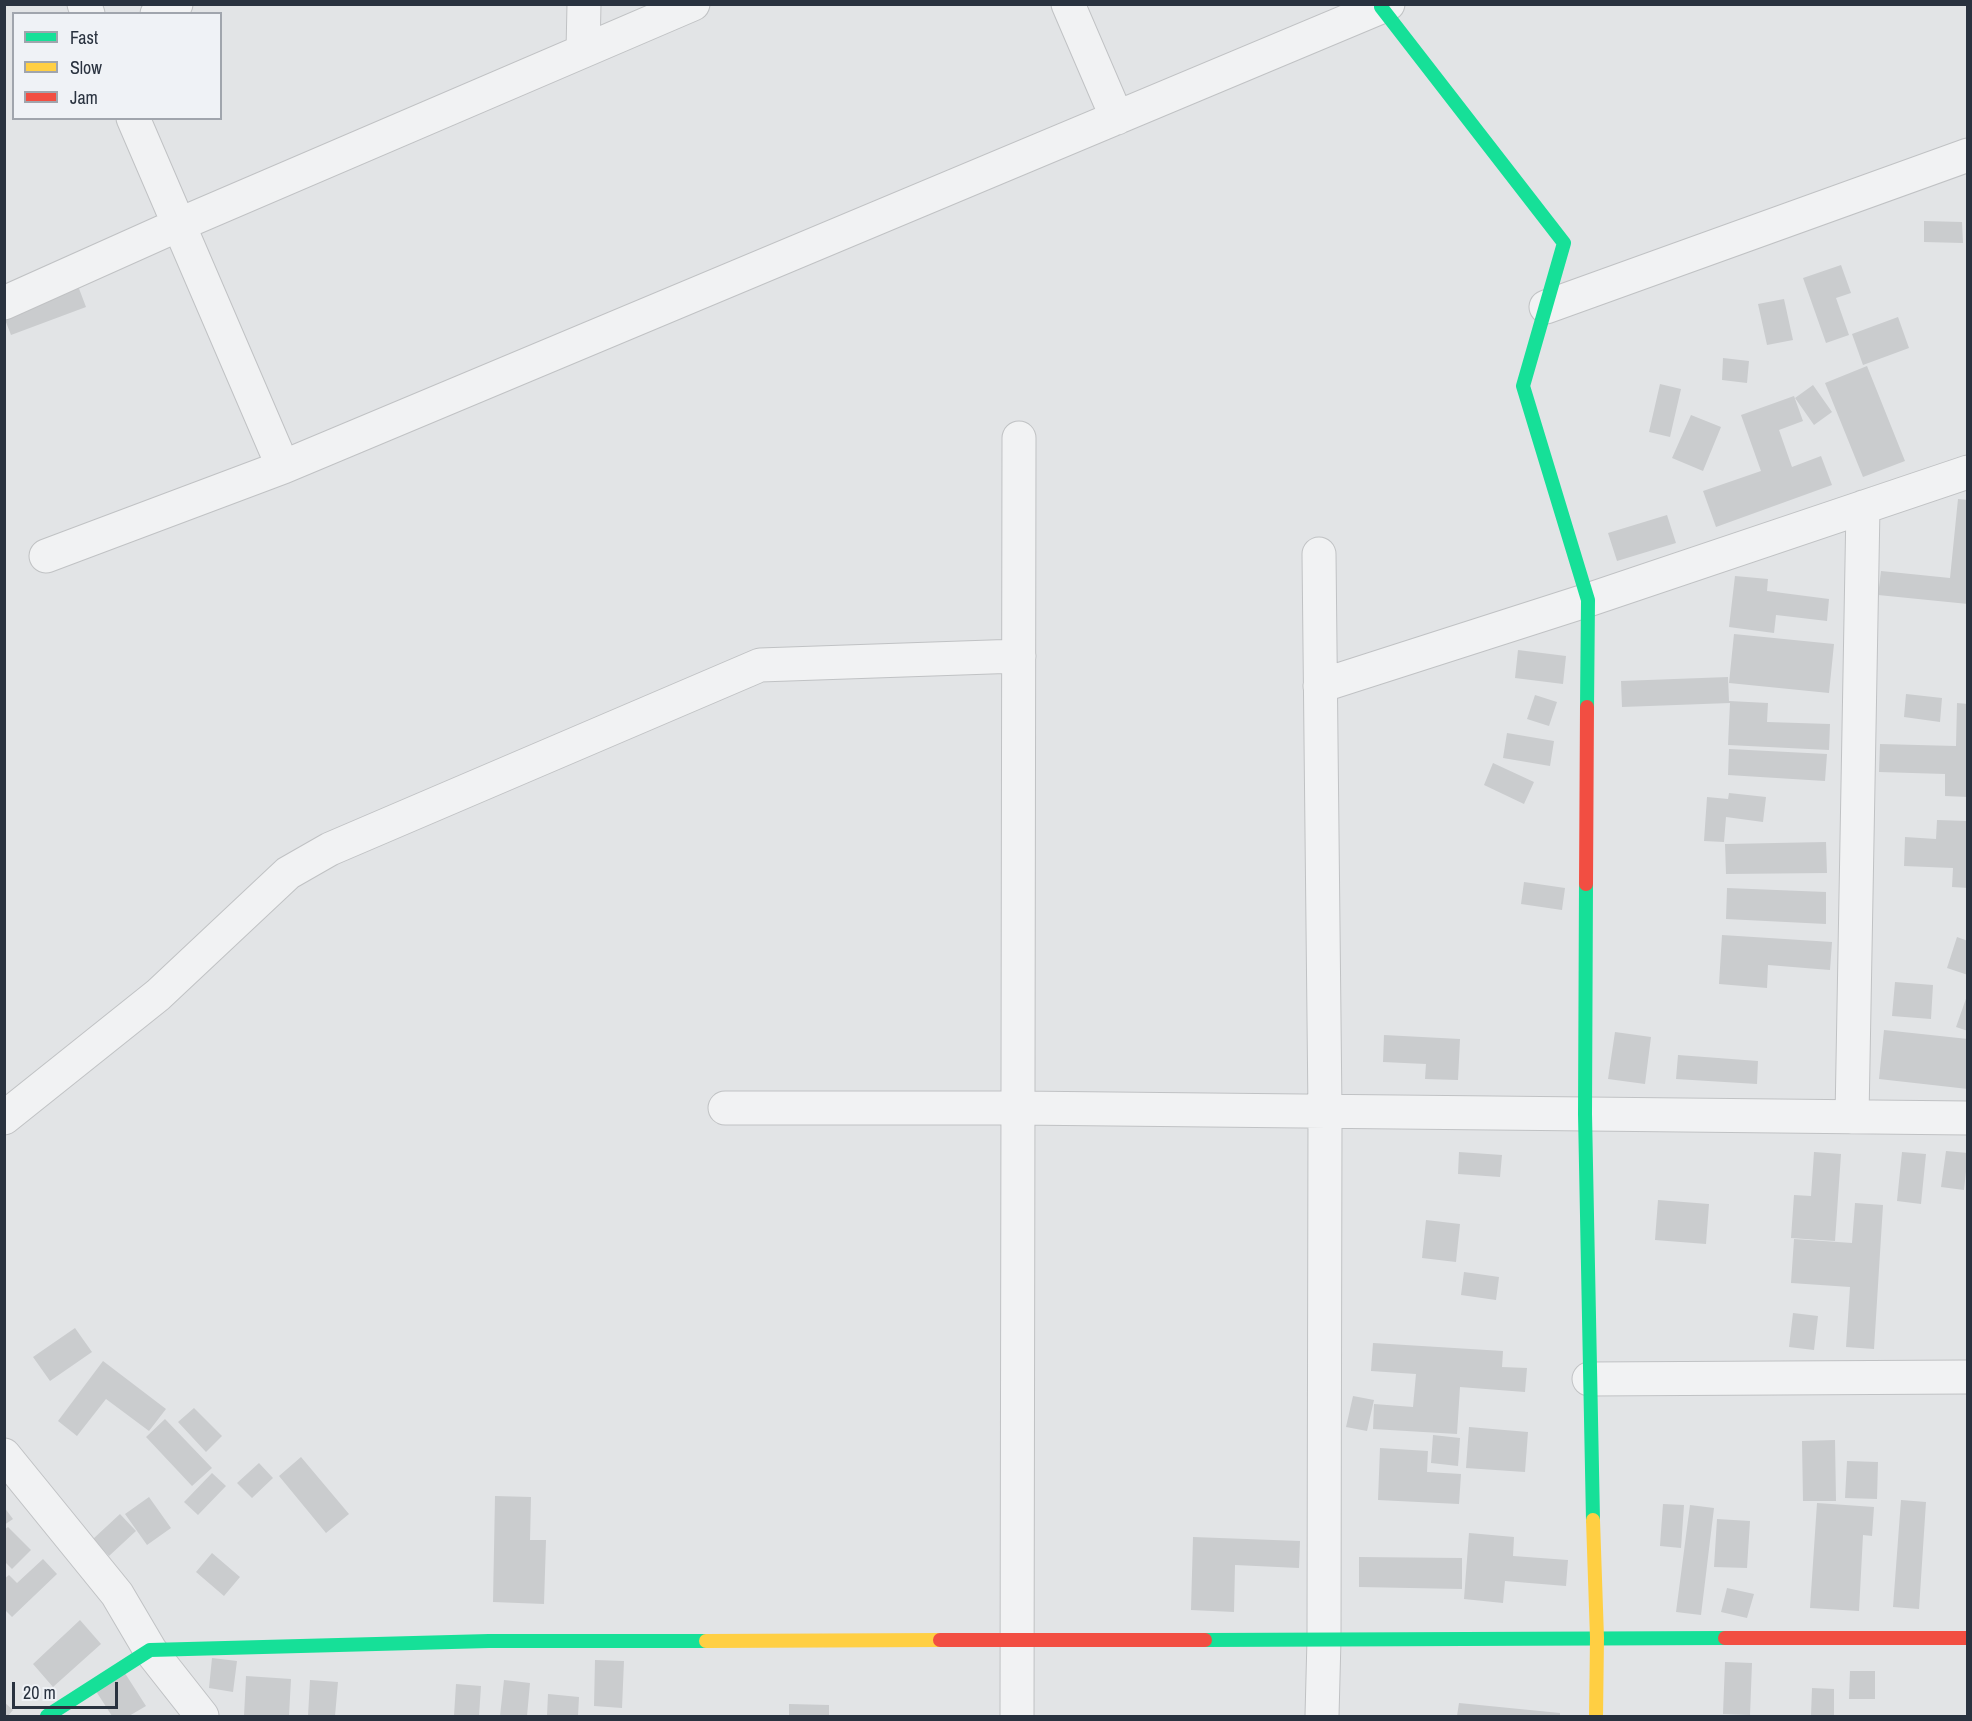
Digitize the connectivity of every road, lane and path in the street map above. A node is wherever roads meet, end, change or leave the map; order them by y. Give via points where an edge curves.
1 (584, 4) edge
2 (693, 4) edge
3 (1068, 4) edge
4 (1384, 6) edge
5 (584, 51) junction
6 (1117, 118) junction
7 (134, 120) edge
8 (1968, 155) edge
9 (178, 225) junction
10 (4, 303) edge
11 (1546, 307) junction
12 (1019, 438) dead end
13 (283, 467) junction
14 (1968, 472) edge
15 (1863, 507) junction
16 (1319, 554) dead end
17 (46, 556) dead end
18 (1588, 600) junction
19 (1018, 656) junction
20 (1320, 686) junction
21 (725, 1108) dead end
22 (1018, 1108) junction
23 (1325, 1111) junction
24 (1585, 1114) junction
25 (1852, 1117) junction
26 (4, 1118) edge
27 (1968, 1118) edge
28 (1968, 1377) edge
29 (1589, 1379) junction
30 (4, 1455) edge
31 (1597, 1638) junction
32 (1968, 1638) edge
33 (1324, 1639) junction
34 (1017, 1640) junction
35 (150, 1650) junction
36 (47, 1716) edge
37 (202, 1716) edge
38 (1017, 1716) edge
39 (1322, 1716) edge
40 (1596, 1716) edge

1 - 5 street
2 - 5 street
3 - 6 street
4 - 6 street
4 - 11 street via 1564,243
5 - 9 street
6 - 13 street
7 - 9 street
8 - 11 street
9 - 10 street
9 - 13 street
11 - 18 street via 1523,386
12 - 19 street
13 - 17 street
14 - 15 street
15 - 18 street
15 - 25 street
16 - 20 street
18 - 20 street
18 - 24 street
19 - 22 street
19 - 26 street via 760,665 330,849 288,873 158,995
20 - 23 street
21 - 22 street
22 - 23 street
22 - 34 street
23 - 24 street
23 - 33 street
24 - 25 street
24 - 29 street
25 - 27 street
28 - 29 street
29 - 31 street
30 - 35 street via 117,1594
31 - 32 street
31 - 33 street
31 - 40 street
33 - 34 street
33 - 39 street
34 - 35 street via 489,1641
34 - 38 street
35 - 36 street
35 - 37 street

